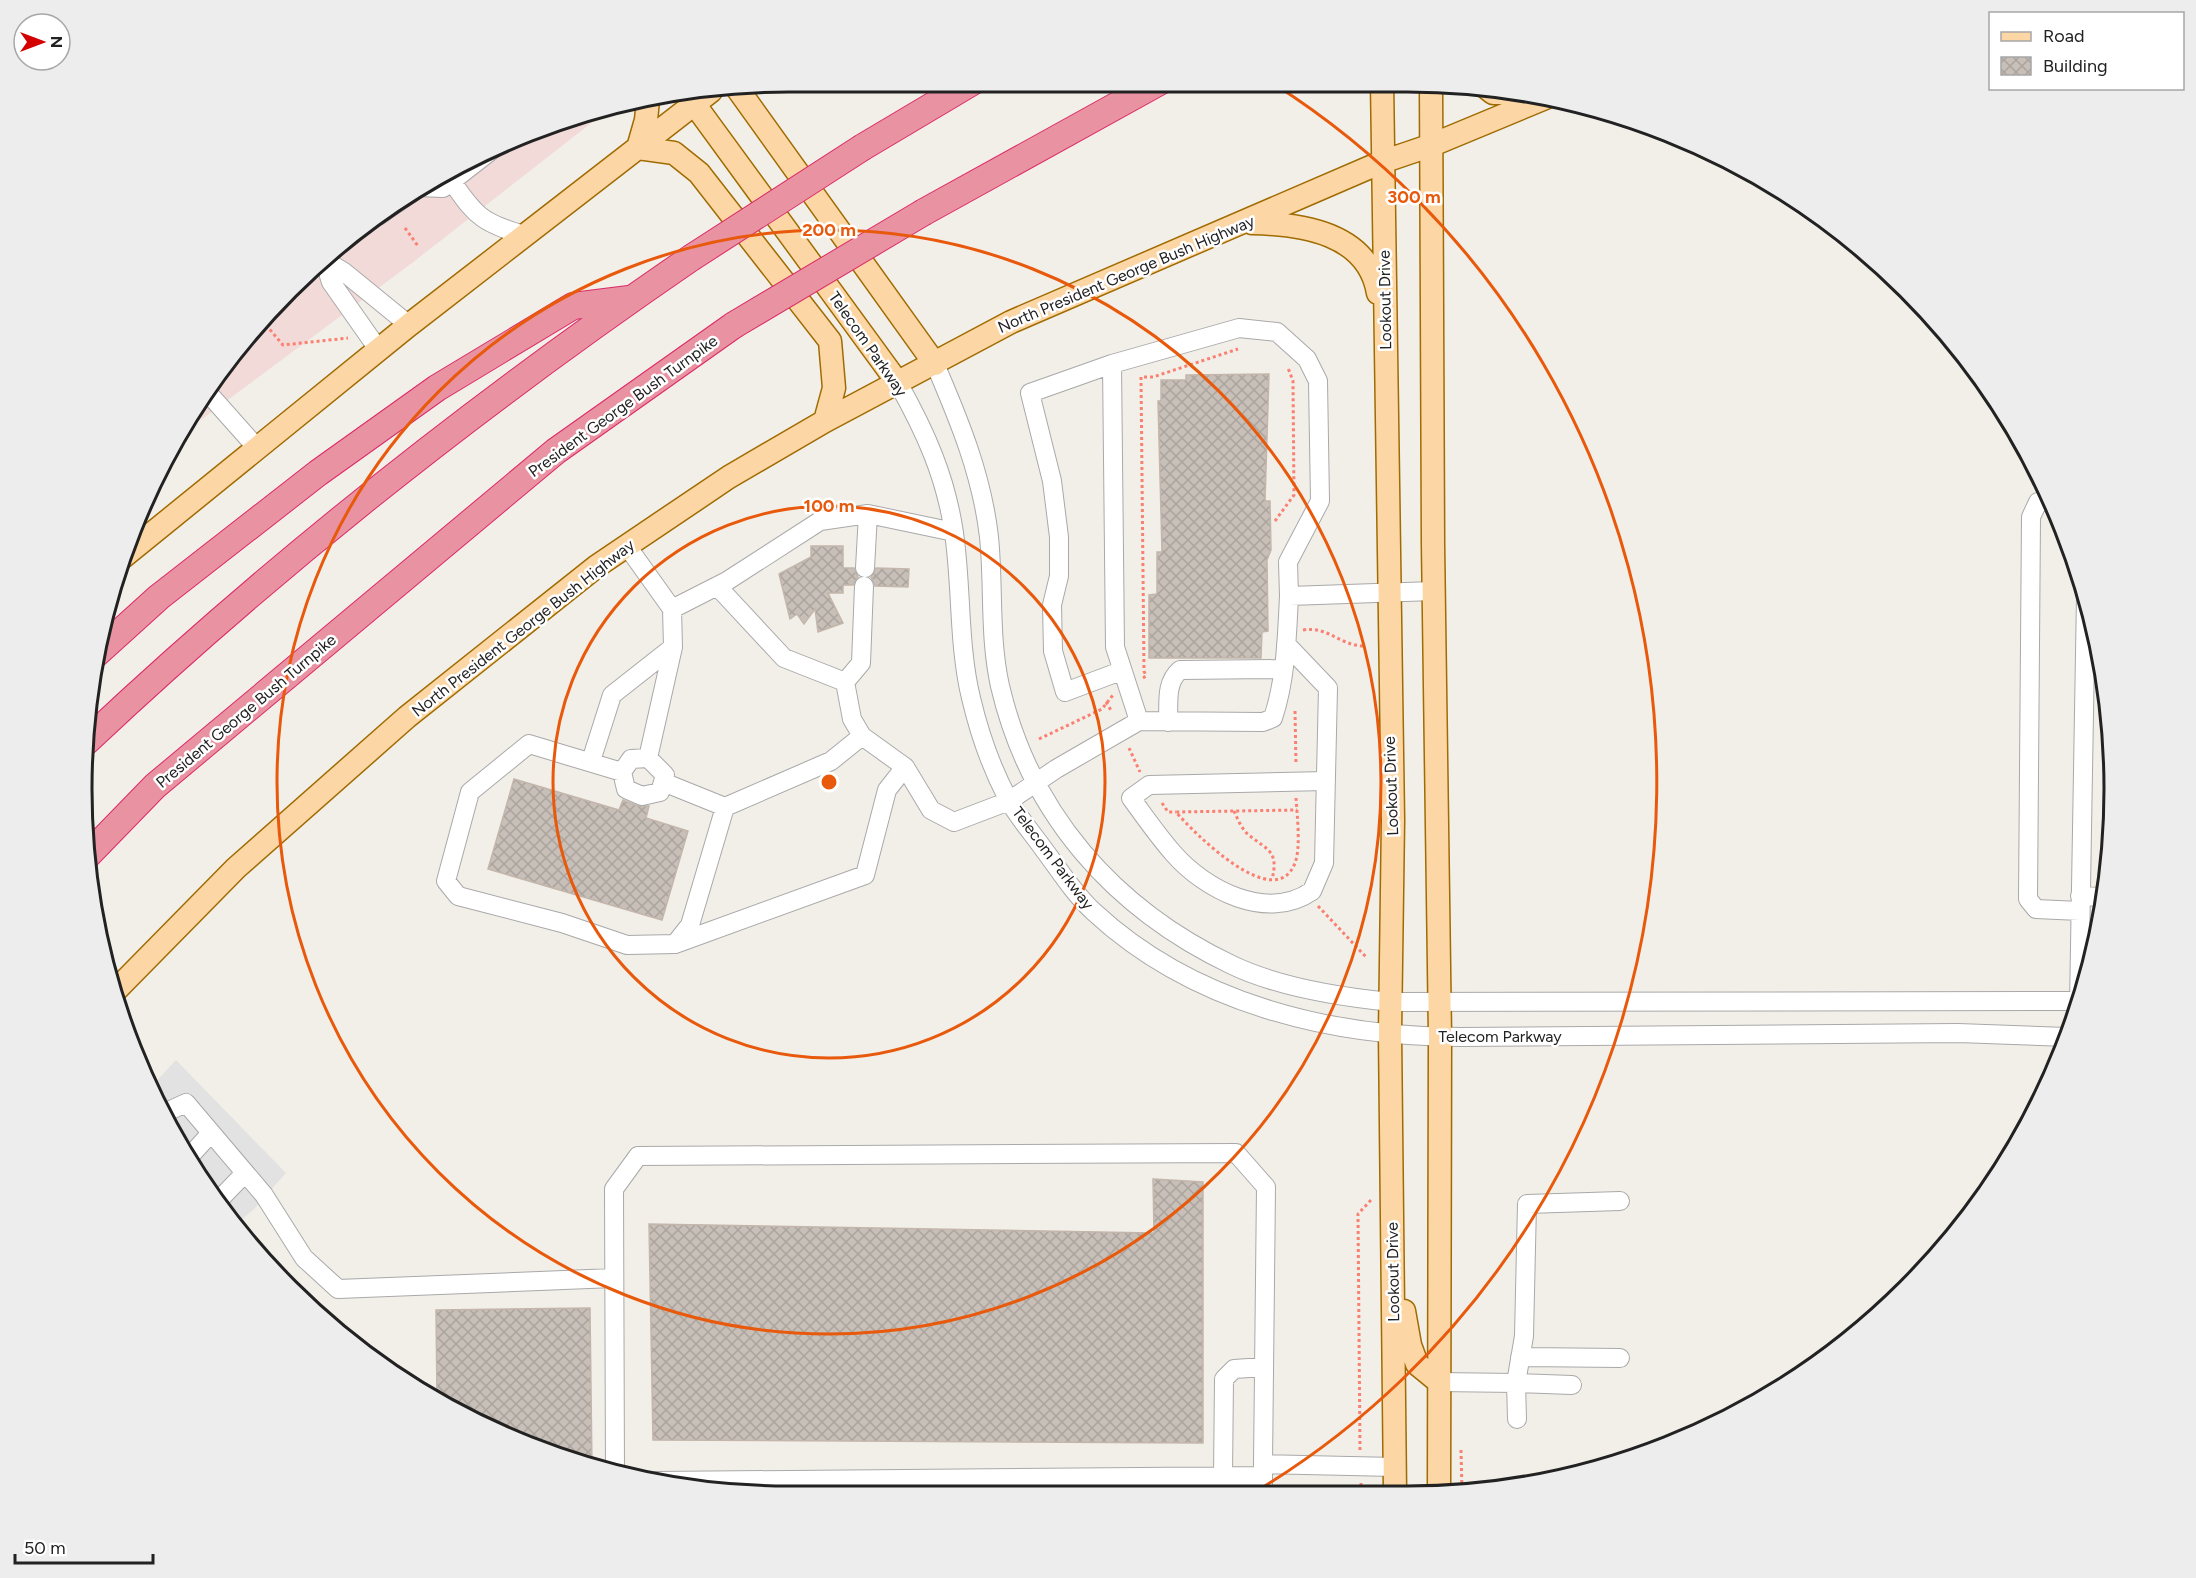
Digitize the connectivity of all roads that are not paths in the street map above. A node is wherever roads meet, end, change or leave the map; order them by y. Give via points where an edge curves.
1 (956, 92) edge
2 (1141, 92) edge
3 (1382, 92) edge
4 (741, 93) edge
5 (1431, 93) edge
6 (697, 97) edge
7 (699, 97) edge
8 (1533, 103) edge
9 (647, 106) edge
10 (1432, 145) junction
11 (638, 148) junction
12 (1382, 162) junction
13 (461, 174) edge
14 (453, 183) junction
15 (436, 188) edge
16 (1244, 223) junction
17 (526, 236) junction
18 (330, 264) edge
19 (327, 267) edge
20 (632, 298) junction
21 (409, 325) junction
22 (1385, 333) junction
23 (378, 349) junction
24 (935, 364) junction
25 (1112, 364) junction
26 (898, 383) junction
27 (212, 397) edge
28 (825, 421) junction
29 (257, 448) junction
30 (2042, 502) edge
31 (868, 514) junction
32 (954, 532) junction
33 (627, 546) junction
34 (136, 547) edge
35 (717, 585) junction
36 (1434, 591) junction
37 (1388, 594) junction
38 (1289, 596) junction
39 (672, 609) junction
40 (2085, 628) edge
41 (107, 644) edge
42 (1286, 644) junction
43 (673, 647) junction
44 (1283, 669) junction
45 (1121, 671) junction
46 (845, 682) junction
47 (1139, 722) junction
48 (1168, 722) junction
49 (94, 735) edge
50 (862, 736) junction
51 (648, 758) junction
52 (591, 761) junction
53 (905, 767) junction
54 (622, 772) junction
55 (1326, 781) junction
56 (663, 782) junction
57 (1035, 785) junction
58 (155, 786) junction
59 (1009, 801) junction
60 (725, 807) junction
61 (94, 849) edge
62 (95, 862) edge
63 (2096, 899) edge
64 (2080, 904) junction
65 (675, 944) junction
66 (2079, 975) edge
67 (120, 986) edge
68 (1391, 1002) junction
69 (1439, 1002) junction
70 (2071, 1002) edge
71 (1390, 1033) junction
72 (1440, 1037) junction
73 (2058, 1037) edge
74 (170, 1110) edge
75 (211, 1133) junction
76 (194, 1152) edge
77 (244, 1173) junction
78 (223, 1196) edge
79 (1620, 1201) dead end
80 (1392, 1263) junction
81 (614, 1278) junction
82 (1520, 1358) junction
83 (1620, 1358) dead end
84 (1264, 1367) junction
85 (1439, 1382) junction
86 (1516, 1383) junction
87 (1572, 1385) dead end
88 (1517, 1419) dead end
89 (615, 1465) edge
90 (1395, 1467) junction
91 (1223, 1476) junction
92 (1263, 1477) edge
93 (696, 1481) edge
94 (1439, 1485) edge
95 (1395, 1486) edge

1 - 20 highway, bridge via 863,147
2 - 58 highway, President George Bush Turnpike, bridge via 924,212 734,325 556,451
3 - 12 main road, Lookout Drive
4 - 24 main road, Telecom Parkway
5 - 10 main road
6 - 11 main road
7 - 26 main road, Telecom Parkway
8 - 10 main road, North President George Bush Highway
9 - 11 main road
10 - 12 main road, North President George Bush Highway
10 - 36 main road
11 - 17 main road
11 - 28 main road via 674,153 699,172 825,333 834,364 834,388
12 - 16 main road, North President George Bush Highway
12 - 22 main road, Lookout Drive
13 - 14 street
14 - 15 street
14 - 17 street via 470,207 489,224
16 - 22 main road via 1309,228 1342,241 1370,268
16 - 24 main road, North President George Bush Highway via 1011,322
17 - 21 main road
18 - 21 street
19 - 23 street via 331,282
20 - 41 highway via 573,306 437,388 318,472 159,597
20 - 49 highway via 474,414 320,536
21 - 23 main road
22 - 37 main road, Lookout Drive
23 - 29 main road
24 - 26 main road, North President George Bush Highway
24 - 57 street, Telecom Parkway via 968,444 982,491 989,538 990,612 1000,685 1023,760
25 - 38 street via 1239,328 1277,332 1307,359 1318,381 1320,501 1288,562
25 - 45 street via 1115,647
25 - 45 street via 1029,393 1052,481 1059,537 1059,576 1052,605 1053,651 1065,692
26 - 28 main road, North President George Bush Highway
26 - 32 street, Telecom Parkway via 928,436 939,465
27 - 29 street
28 - 33 main road, North President George Bush Highway via 729,477
29 - 34 main road
30 - 64 street via 2038,502 2031,517 2028,899 2036,909
31 - 32 street
31 - 35 street via 820,521
31 - 46 street via 861,663
32 - 59 street, Telecom Parkway via 971,699
33 - 39 street
33 - 67 main road, North President George Bush Highway via 407,717 236,868
35 - 39 street
35 - 46 street via 784,658
36 - 37 street
36 - 69 main road
37 - 38 street
37 - 68 main road, Lookout Drive via 1393,832
38 - 42 street
39 - 43 street
40 - 64 street
42 - 44 street
42 - 55 street via 1328,688
43 - 51 street
43 - 52 street via 612,695
44 - 48 street via 1273,718 1263,722
44 - 48 street via 1180,670 1170,685
45 - 47 street
46 - 50 street via 852,719
47 - 48 street
47 - 57 street
50 - 53 street
50 - 60 street via 831,761
51 - 54 street via 631,759
51 - 56 street via 665,775
52 - 54 street
52 - 65 street via 529,744 492,771 470,792 446,880 458,896 562,923 627,945
53 - 59 street via 931,810 954,822
53 - 65 street via 887,790 865,875
54 - 56 street via 626,789 642,796 660,792
55 - 55 street via 1324,863 1312,891 1283,904 1262,905 1229,895 1196,873 1174,855 1131,798 1149,785
56 - 60 street
57 - 59 street
57 - 68 street, Telecom Parkway via 1100,873 1144,914 1234,966 1327,993
58 - 61 highway, President George Bush Turnpike
58 - 62 highway
59 - 71 street, Telecom Parkway via 1093,912 1162,963 1214,990 1264,1008 1325,1024
60 - 65 street via 690,925
63 - 64 street
64 - 66 street
68 - 69 street, Telecom Parkway
68 - 71 main road, Lookout Drive
69 - 70 street, Telecom Parkway
69 - 72 main road
71 - 72 street, Telecom Parkway
71 - 80 main road, Lookout Drive
72 - 73 street, Telecom Parkway via 1958,1033
72 - 85 main road
74 - 75 street via 186,1103
75 - 76 street
75 - 77 street
77 - 78 street
77 - 81 street via 264,1195 304,1258 338,1289
79 - 82 street via 1527,1204
80 - 85 main road via 1417,1364
80 - 90 main road, Lookout Drive
81 - 84 street via 614,1189 638,1156 1236,1153 1266,1187
81 - 89 street
82 - 83 street
82 - 86 street
84 - 91 street via 1234,1369 1224,1379
84 - 92 street
85 - 86 street
85 - 94 main road
86 - 87 street
86 - 88 street
90 - 92 street
90 - 95 main road, Lookout Drive
91 - 92 street
91 - 93 street

